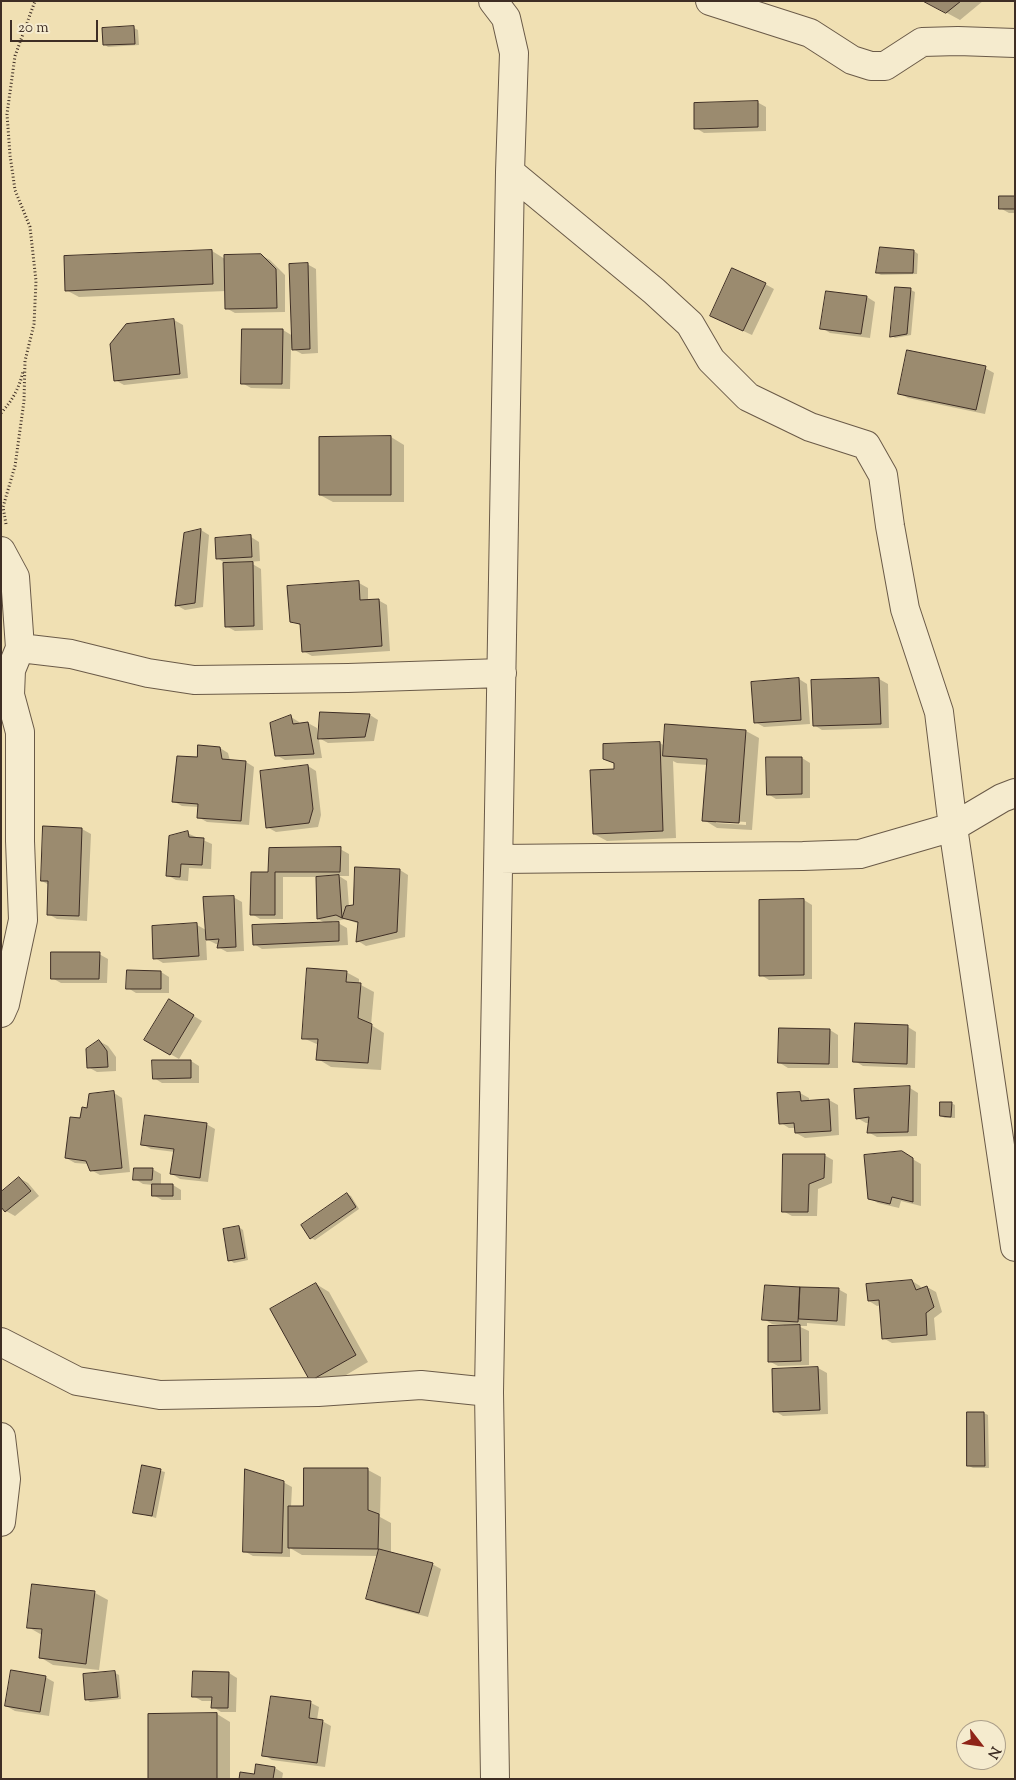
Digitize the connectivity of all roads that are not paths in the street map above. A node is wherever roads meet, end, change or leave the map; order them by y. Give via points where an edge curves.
1 (494, 1) edge
2 (522, 1) edge
3 (710, 1) edge
4 (511, 39) junction
5 (1015, 43) edge
6 (510, 172) junction
7 (4, 542) edge
8 (20, 648) junction
9 (502, 672) junction
10 (1015, 793) edge
11 (953, 827) junction
12 (499, 859) junction
13 (1, 1013) edge
14 (1015, 1247) edge
15 (1, 1342) edge
16 (489, 1392) junction
17 (1, 1438) edge
18 (1, 1522) edge
19 (495, 1779) edge

1 - 4 street via 506,18
2 - 4 street
3 - 5 street via 810,33 852,60 871,66 885,66 922,42
4 - 6 street via 514,53
6 - 9 street
6 - 11 street via 690,324 711,360 748,397 810,427 866,445 883,475 905,609 939,712
7 - 8 street via 15,576
8 - 9 street via 71,654 148,673 194,680
8 - 13 street via 11,670 10,695 20,732 23,920
9 - 12 street
10 - 11 street
11 - 12 street via 860,854
11 - 14 street
12 - 16 street
15 - 16 street via 77,1380 160,1395 318,1392 421,1385
16 - 19 street
17 - 18 street via 6,1479

